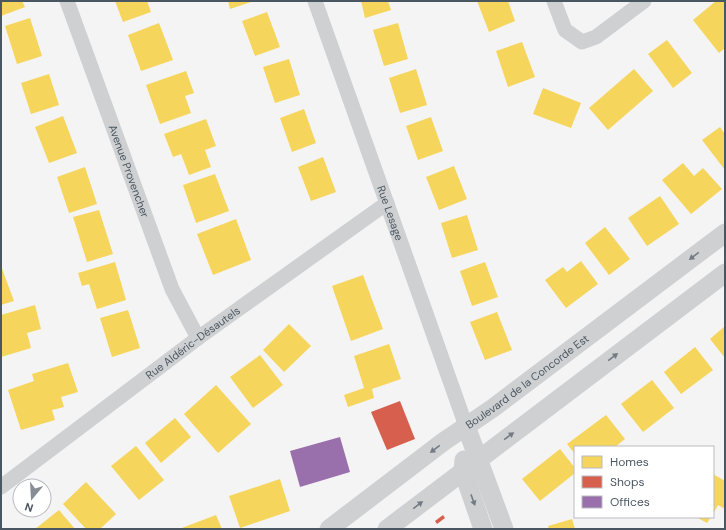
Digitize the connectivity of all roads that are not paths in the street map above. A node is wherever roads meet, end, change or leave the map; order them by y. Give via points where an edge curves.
1 (66, 1) edge
2 (314, 1) edge
3 (554, 1) edge
4 (644, 1) edge
5 (387, 203) junction
6 (725, 233) edge
7 (725, 273) edge
8 (198, 338) junction
9 (466, 426) junction
10 (478, 459) junction
11 (463, 471) junction
12 (1, 487) edge
13 (329, 529) edge
14 (387, 529) edge
15 (483, 529) edge
16 (504, 529) edge

1 - 8 street, Avenue Provencher via 172,289
2 - 5 street, Rue Lesage
3 - 4 street via 565,30 582,42 596,37
5 - 8 street, Rue Aldéric-Désautels
5 - 9 street, Rue Lesage
6 -> 9 street, Boulevard de la Concorde Est
10 -> 7 street
8 - 12 street, Rue Aldéric-Désautels
9 - 10 street
9 - 11 street
9 -> 13 street, Boulevard de la Concorde Est
10 - 11 street
10 - 16 street
14 -> 11 street
11 -> 15 street

